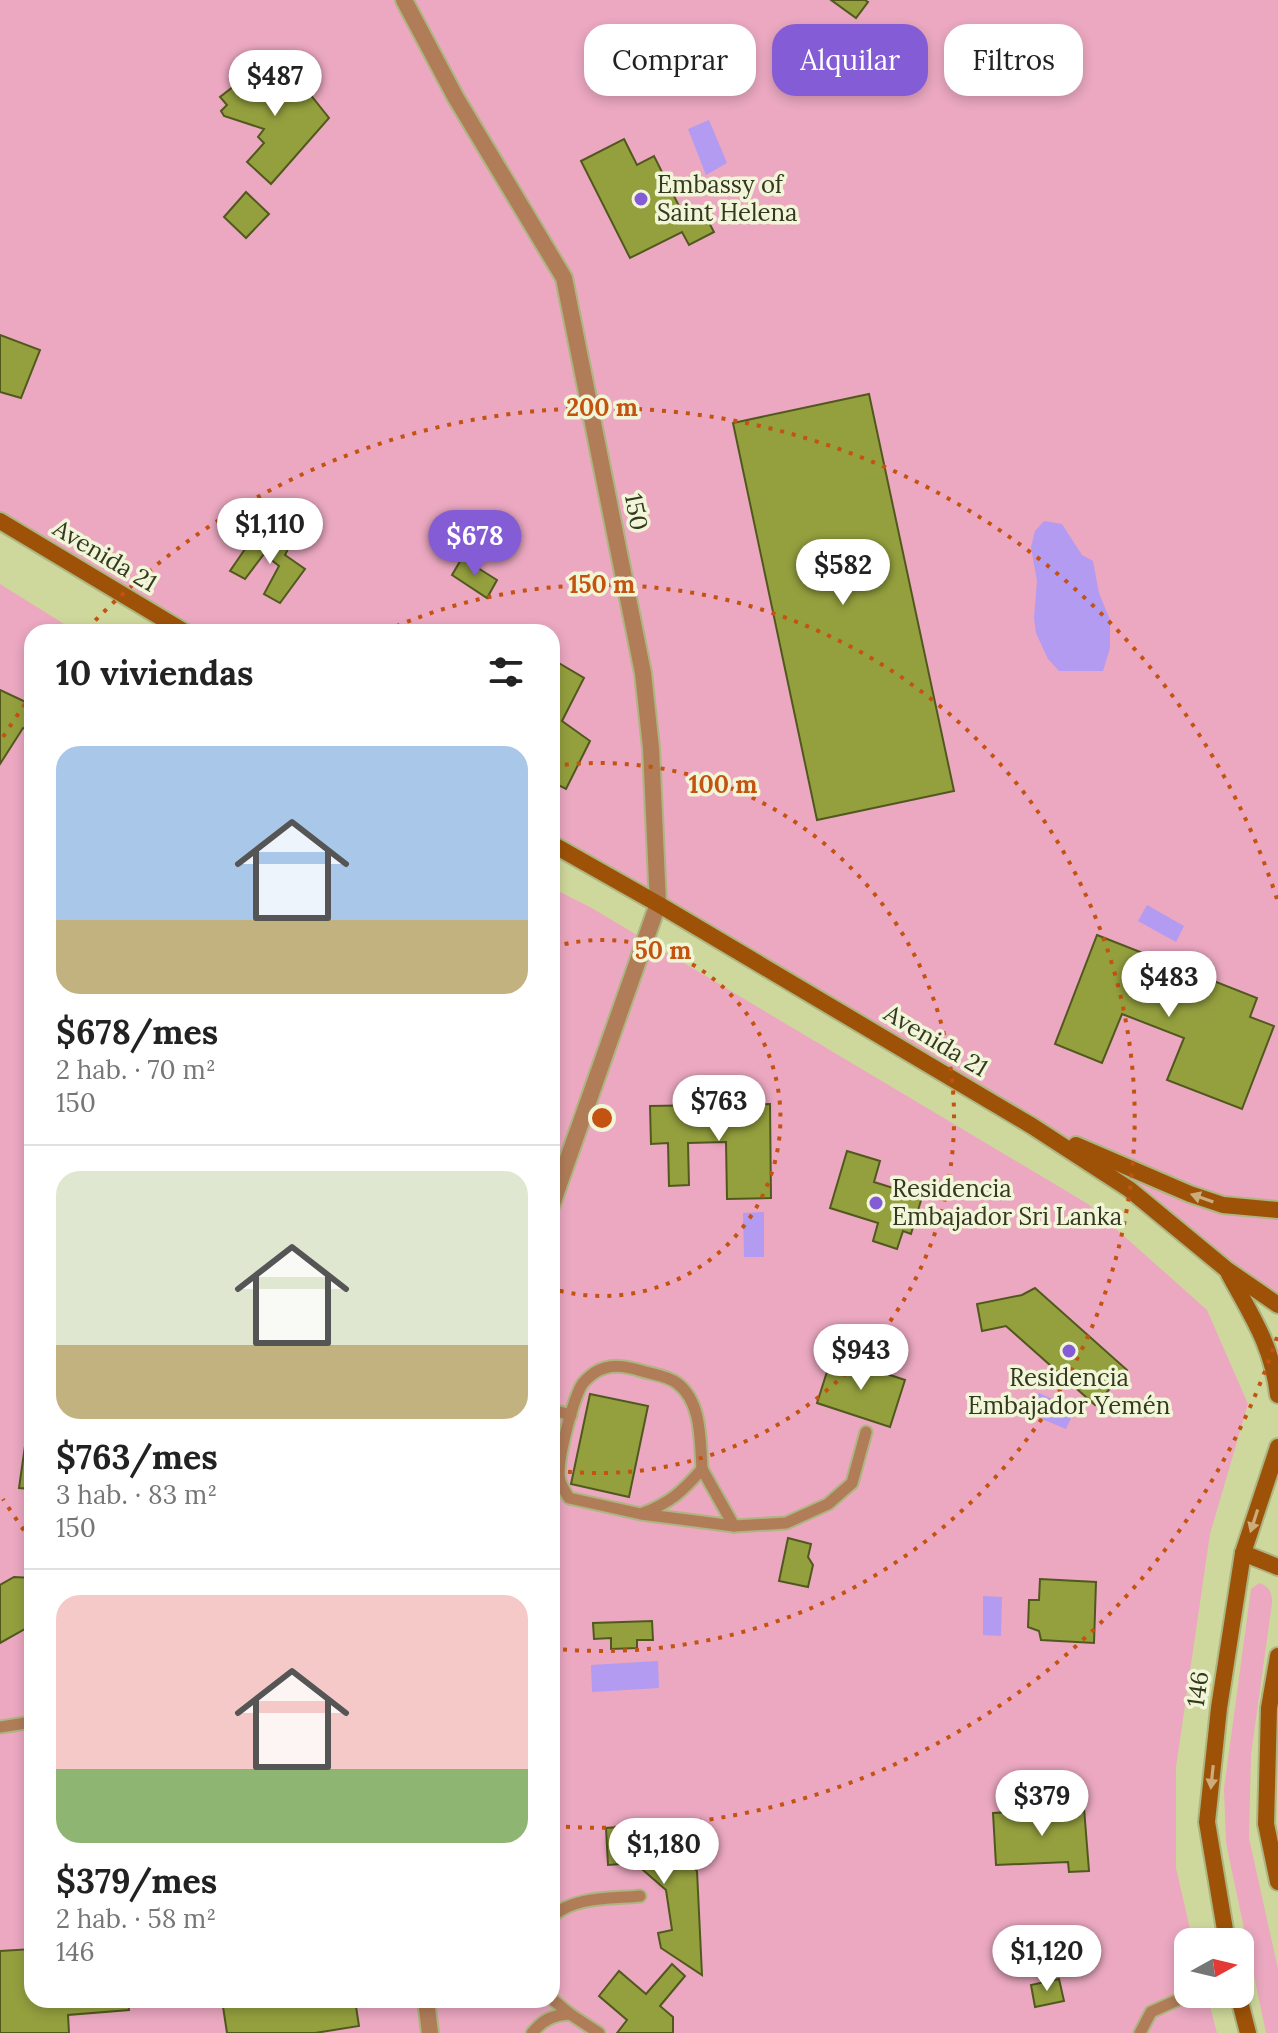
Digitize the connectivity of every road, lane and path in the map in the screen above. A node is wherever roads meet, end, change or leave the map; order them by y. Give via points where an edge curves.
1 (404, 0) edge
2 (0, 521) edge
3 (172, 624) edge
4 (560, 849) edge
5 (658, 904) junction
6 (1032, 1126) junction
7 (560, 1181) edge
8 (1278, 1210) edge
9 (1226, 1269) junction
10 (1278, 1305) edge
11 (1278, 1395) edge
12 (560, 1412) edge
13 (571, 1415) junction
14 (866, 1432) dead end
15 (560, 1447) edge
16 (1278, 1447) edge
17 (702, 1469) junction
18 (560, 1482) edge
19 (641, 1514) junction
20 (734, 1526) junction
21 (1243, 1553) junction
22 (1278, 1567) edge
23 (1278, 1656) edge
24 (24, 1723) edge
25 (0, 1727) edge
26 (1278, 1882) edge
27 (640, 1896) dead end
28 (560, 1910) edge
29 (1225, 1928) edge
30 (1174, 2002) edge
31 (560, 2006) edge
32 (427, 2008) edge
33 (1242, 2008) edge
34 (570, 2014) junction
35 (430, 2033) edge
36 (532, 2033) edge
37 (599, 2033) edge
38 (1140, 2033) edge
39 (1248, 2033) edge

1 - 5 street, 150 via 564,278 641,660
2 - 3 main road, Avenida 21
4 - 5 main road, Avenida 21
5 - 6 main road, Avenida 21
5 - 7 street, 150
8 -> 6 main road via 1223,1205
6 - 9 main road, Avenida 21 via 1129,1189
9 - 10 main road, Avenida 21
9 - 11 main road via 1267,1345
12 - 13 lane
13 - 15 lane
13 - 17 lane via 582,1384 607,1367 623,1366 675,1381 697,1416
14 - 20 lane via 852,1483 828,1504 786,1523
16 -> 21 main road, 146
17 - 19 lane via 683,1491
17 - 20 lane
18 - 19 lane via 569,1498
19 - 20 lane
21 - 22 main road
21 -> 29 main road, 146 via 1207,1822
23 - 26 main road via 1269,1708 1266,1824
24 - 25 lane
27 - 28 lane via 577,1902
30 - 38 lane via 1151,2012
31 - 34 lane
32 - 35 street
33 - 39 main road
34 - 36 lane via 555,2015
34 - 37 lane

